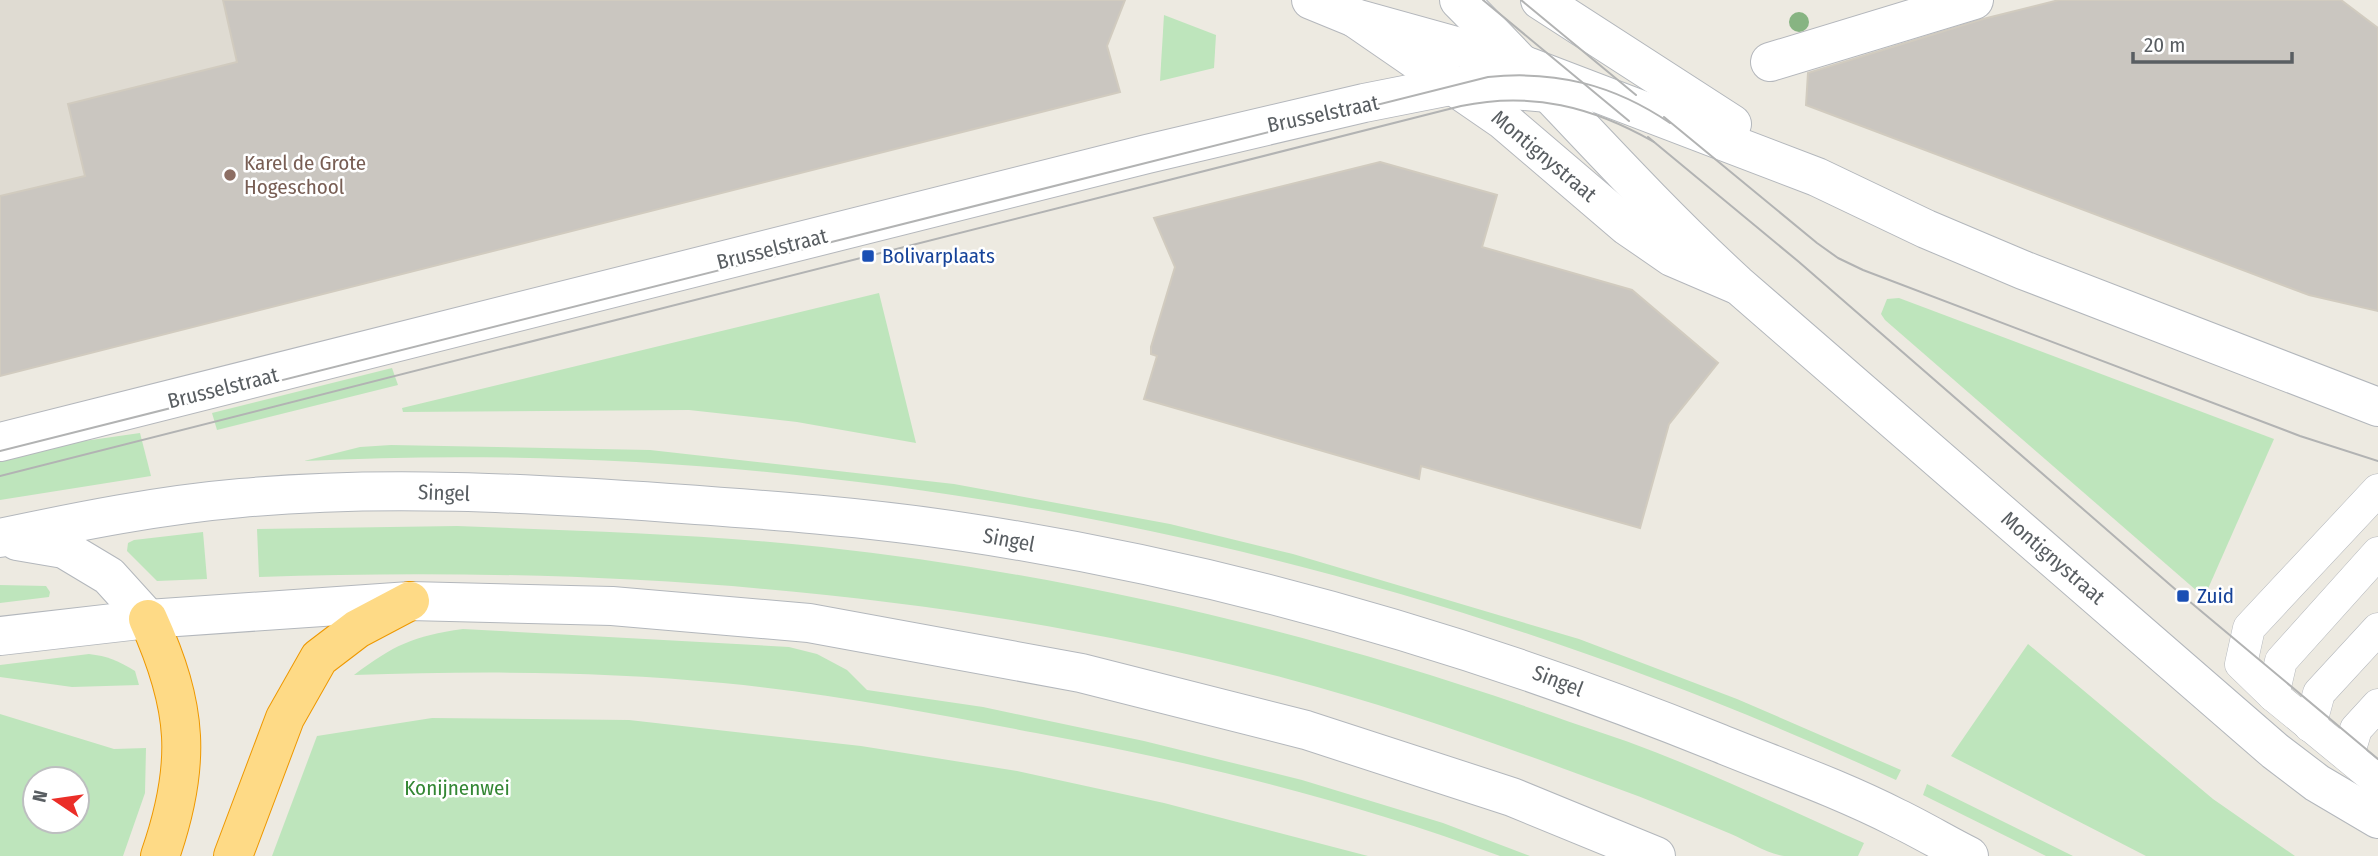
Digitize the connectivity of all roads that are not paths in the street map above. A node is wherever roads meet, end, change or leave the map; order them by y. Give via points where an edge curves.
1 (1311, 0) edge
2 (1459, 0) edge
3 (1974, 0) edge
4 (1554, 9) edge
5 (1871, 15) edge
6 (1355, 18) junction
7 (1770, 62) dead end
8 (1536, 78) junction
9 (1455, 86) junction
10 (1817, 177) junction
11 (1737, 284) junction
12 (2378, 407) edge
13 (0, 442) edge
14 (2378, 490) edge
15 (0, 538) edge
16 (2378, 553) edge
17 (410, 601) junction
18 (148, 619) junction
19 (2378, 629) edge
20 (0, 636) edge
21 (2273, 695) junction
22 (2378, 705) edge
23 (2310, 726) junction
24 (2348, 756) junction
25 (2378, 781) edge
26 (2378, 819) edge
27 (160, 856) edge
28 (233, 856) edge
29 (1656, 856) edge
30 (1969, 856) edge

1 - 6 street, Montignystraat
2 - 8 street
3 - 5 street
4 - 10 street, Montignystraat
5 - 7 street
6 - 8 street, Montignystraat
6 - 9 street, Montignystraat
8 - 9 street, Brusselstraat
8 - 10 street, Montignystraat via 1629,104
8 - 11 street, Montignystraat via 1651,203
9 - 11 street, Montignystraat via 1503,120 1627,226 1672,257
9 - 13 street, Brusselstraat via 1147,154
10 - 12 street, Montignystraat via 2023,270
11 - 26 street, Montignystraat via 2275,751 2317,783
14 - 21 lane via 2249,628 2241,664
15 - 18 street via 64,549 109,576
15 - 30 street, Singel via 104,515 238,498 411,491 788,511 964,532 1231,587 1520,666 1800,776 1896,817
16 - 21 lane via 2281,661
17 - 18 street
17 - 28 highway via 357,629 319,658 285,718
17 - 29 street via 612,606 809,623 1081,673 1306,730 1512,797
18 - 20 street
18 - 27 highway via 169,664 183,729 178,797
19 - 23 lane via 2319,693
21 - 23 lane
22 - 24 lane via 2356,729
23 - 24 lane
24 - 25 lane

